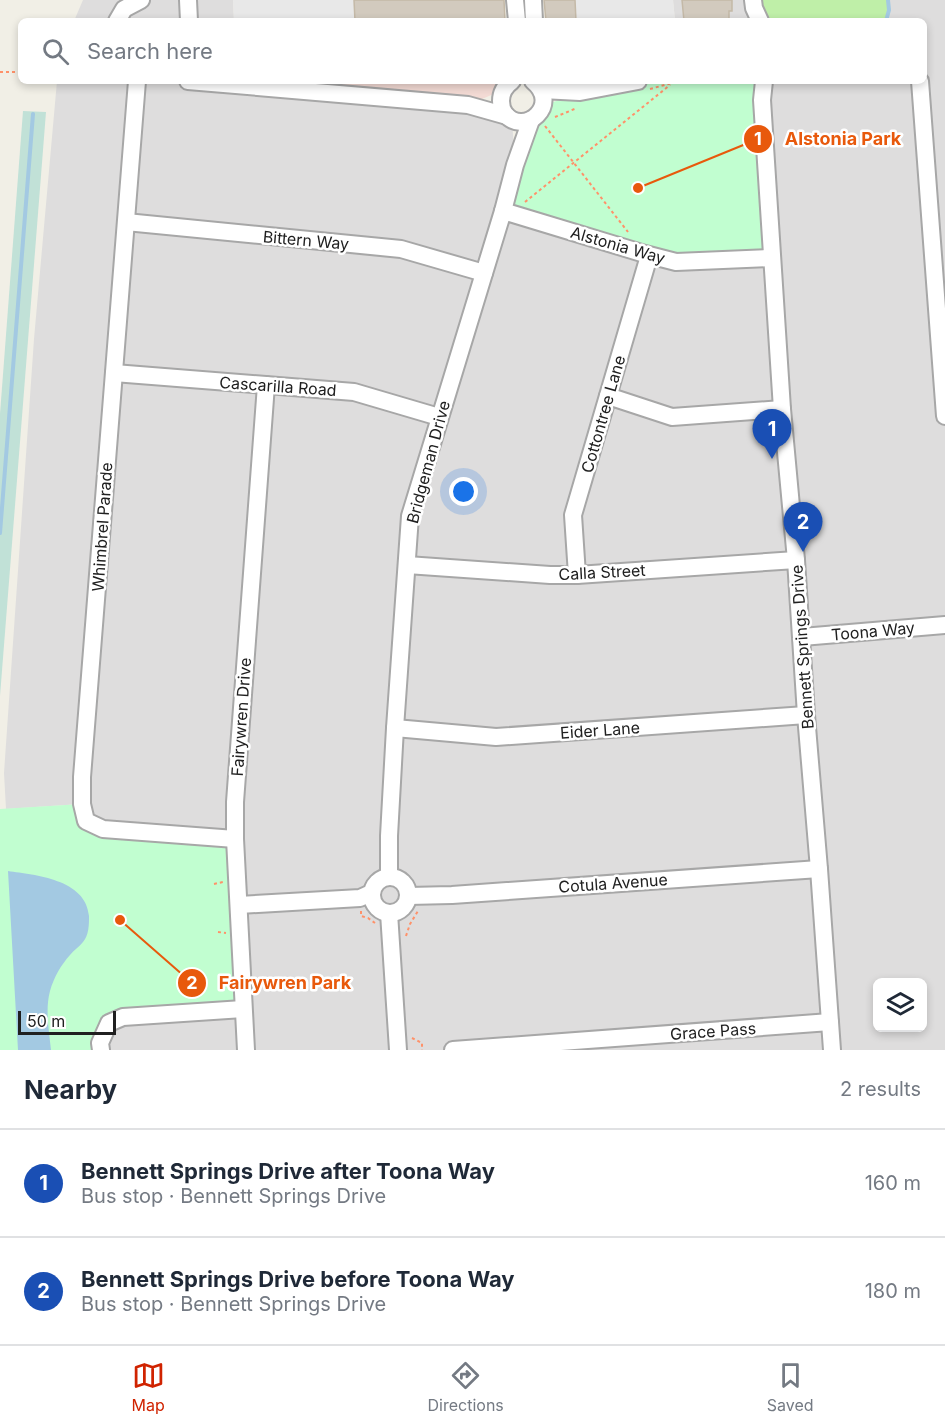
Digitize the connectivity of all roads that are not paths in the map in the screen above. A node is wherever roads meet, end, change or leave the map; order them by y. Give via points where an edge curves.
1 (141, 0) edge
2 (188, 0) edge
3 (515, 0) edge
4 (533, 0) edge
5 (119, 18) edge
6 (189, 18) edge
7 (517, 18) edge
8 (534, 18) edge
9 (137, 84) edge
10 (251, 84) edge
11 (758, 84) edge
12 (764, 84) edge
13 (920, 84) edge
14 (644, 85) edge
15 (507, 86) edge
16 (539, 89) edge
17 (762, 100) junction
18 (468, 105) junction
19 (510, 118) junction
20 (539, 125) junction
21 (514, 165) junction
22 (502, 211) junction
23 (126, 222) junction
24 (647, 255) junction
25 (771, 258) junction
26 (484, 273) junction
27 (114, 373) junction
28 (266, 385) junction
29 (608, 396) junction
30 (782, 409) junction
31 (945, 416) edge
32 (440, 417) junction
33 (796, 560) junction
34 (407, 565) junction
35 (577, 575) junction
36 (945, 625) edge
37 (802, 637) junction
38 (806, 715) junction
39 (394, 728) junction
40 (235, 839) junction
41 (819, 868) junction
42 (389, 877) junction
43 (371, 893) junction
44 (408, 896) junction
45 (239, 905) junction
46 (389, 914) junction
47 (243, 1009) junction
48 (830, 1022) junction
49 (101, 1050) edge
50 (246, 1050) edge
51 (398, 1050) edge
52 (453, 1050) edge
53 (832, 1050) edge

1 - 5 street via 124,9
2 - 6 street
3 - 7 street
4 - 8 street
9 - 23 street, Whimbrel Parade
10 - 18 street
11 - 17 street, Bennett Springs Drive
12 - 17 street, Bennett Springs Drive
13 - 31 street
14 - 16 street via 580,99
15 - 18 street
15 - 19 street, Bridgeman Drive via 501,105
16 - 20 street, Bridgeman Drive
17 - 25 street, Bennett Springs Drive
18 - 19 street
19 - 20 street
19 - 21 street, Bridgeman Drive
20 - 21 street, Bridgeman Drive
21 - 22 street, Bridgeman Drive
22 - 24 street, Alstonia Way
22 - 26 street, Bridgeman Drive
23 - 26 street, Bittern Way via 401,249
23 - 27 street, Whimbrel Parade
24 - 25 street, Alstonia Way via 676,262
24 - 29 street, Cottontree Lane
25 - 30 street, Bennett Springs Drive
26 - 32 street, Bridgeman Drive
27 - 28 street, Cascarilla Road
27 - 40 street, Whimbrel Parade via 82,777 86,821 103,829
28 - 32 street, Cascarilla Road via 354,392
28 - 40 street, Fairywren Drive
29 - 30 street via 672,417
29 - 35 street, Cottontree Lane via 573,515
30 - 33 street, Bennett Springs Drive
32 - 34 street, Bridgeman Drive via 410,516
33 - 35 street, Calla Street
33 - 37 street, Bennett Springs Drive
34 - 35 street, Calla Street
34 - 39 street, Bridgeman Drive
36 - 37 street, Toona Way
37 - 38 street, Bennett Springs Drive
38 - 39 street, Eider Lane via 496,737
38 - 41 street, Bennett Springs Drive
39 - 42 street, Bridgeman Drive
40 - 45 street, Fairywren Drive
41 - 44 street, Cotula Avenue
41 - 48 street, Bennett Springs Drive
42 - 43 street via 377,882
42 - 44 street via 400,880
43 - 45 street via 360,898
43 - 46 street via 376,907
44 - 46 street via 404,906
45 - 47 street, Fairywren Drive
46 - 51 street
47 - 49 street via 123,1017 110,1023 100,1043
47 - 50 street, Fairywren Drive
48 - 52 street, Grace Pass
48 - 53 street, Bennett Springs Drive

